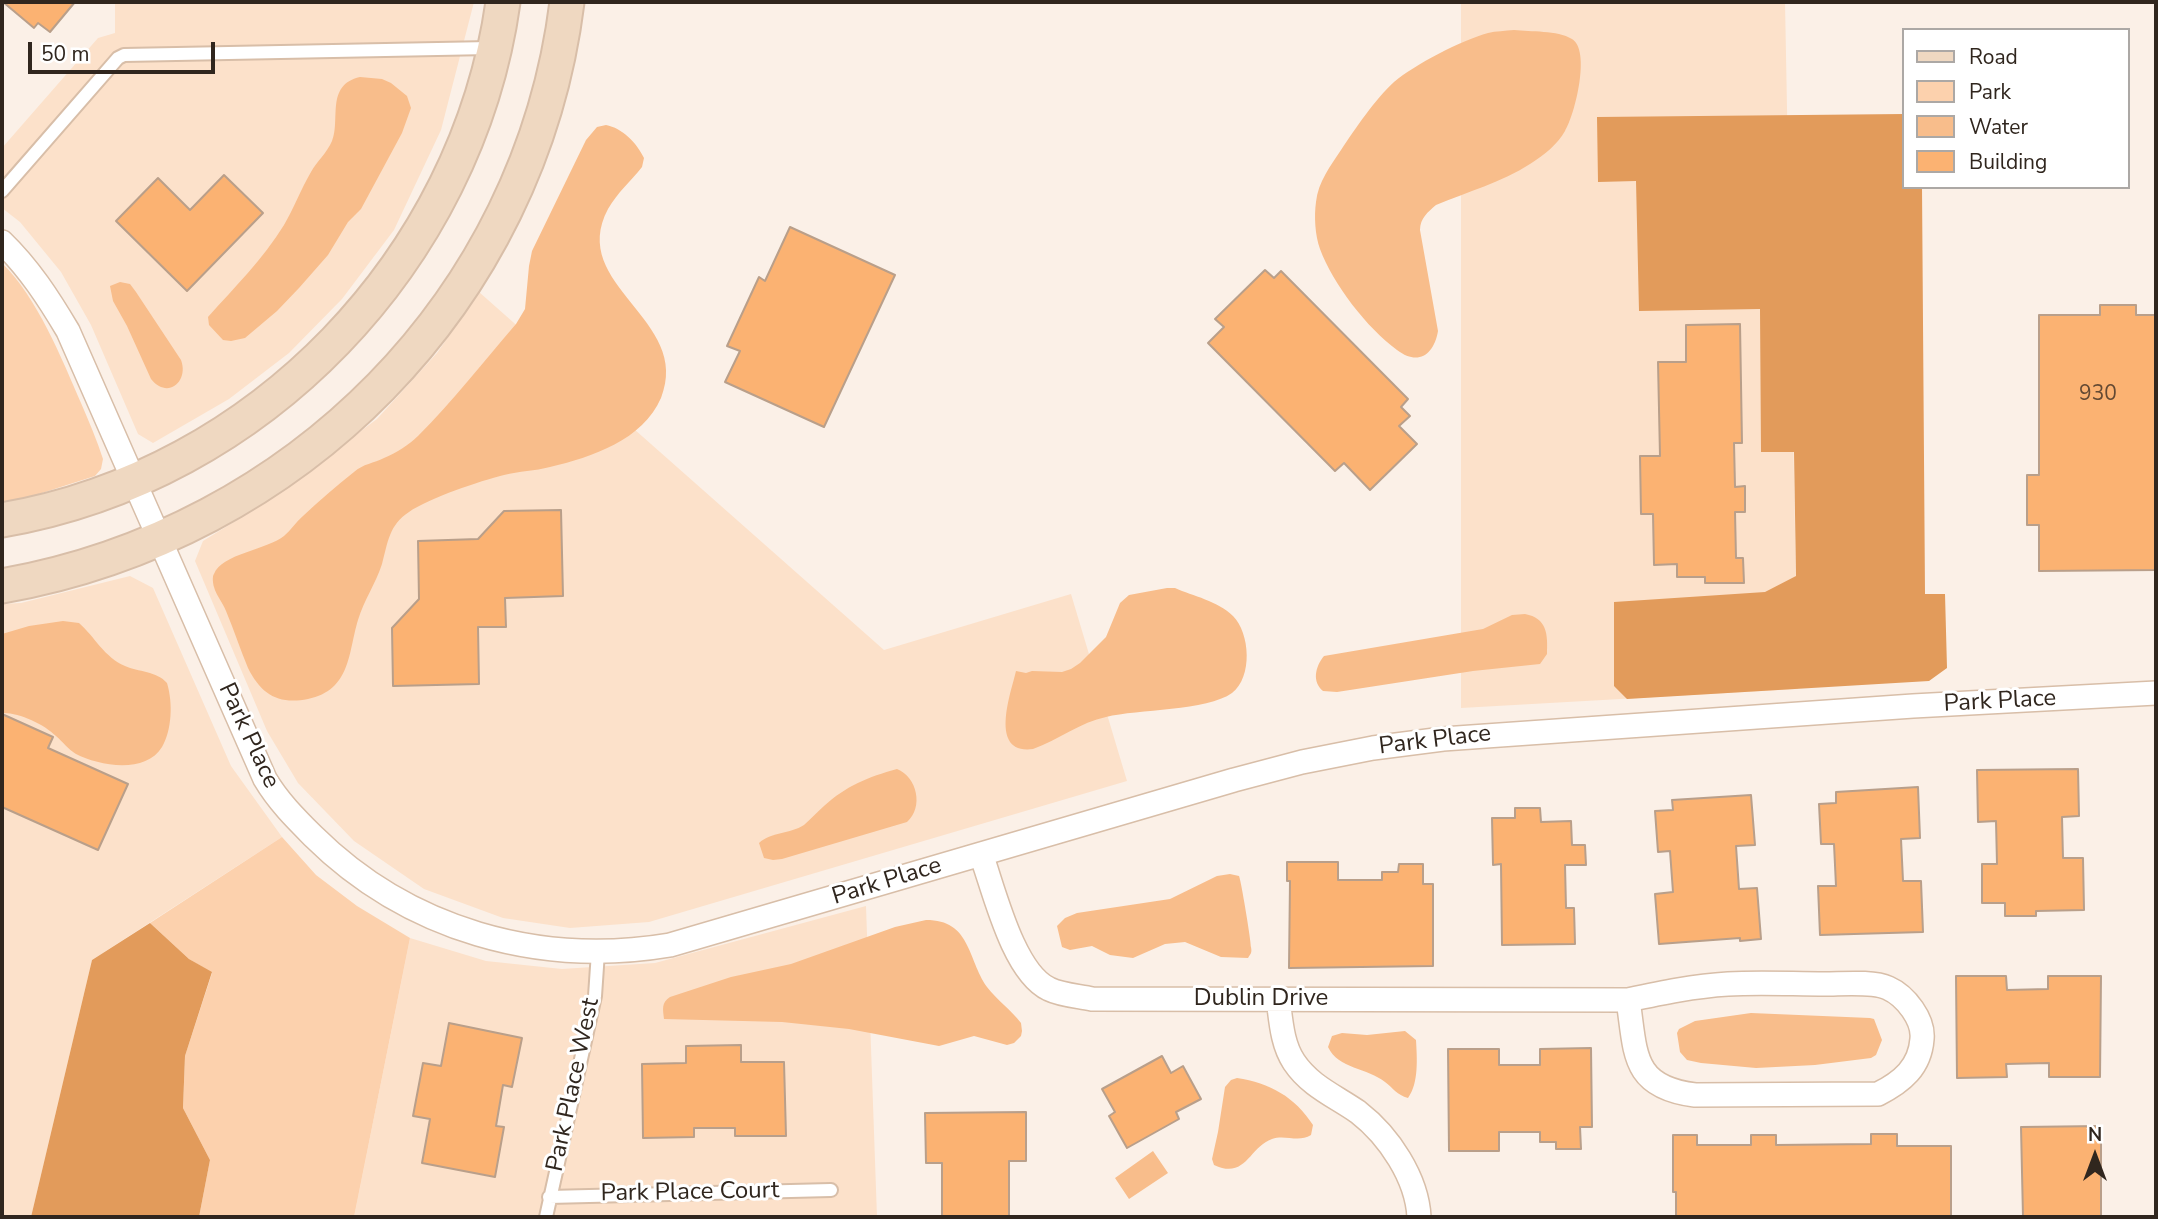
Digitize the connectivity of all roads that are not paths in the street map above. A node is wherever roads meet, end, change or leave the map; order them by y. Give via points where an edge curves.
1 (503, 2) edge
2 (567, 2) edge
3 (495, 47) junction
4 (2, 191) edge
5 (2, 242) edge
6 (134, 480) junction
7 (2, 520) edge
8 (160, 540) junction
9 (2, 586) edge
10 (2156, 693) edge
11 (981, 854) junction
12 (598, 953) junction
13 (1278, 999) junction
14 (1628, 1000) junction
15 (831, 1189) dead end
16 (549, 1197) junction
17 (546, 1217) edge
18 (1419, 1217) edge

1 - 3 street
2 - 8 street via 548,97 524,169 484,253 444,313 382,388 304,454 211,515
3 - 4 lane via 124,55
3 - 6 street via 459,158 396,270 358,318 270,402 195,452
5 - 6 street, Park Place via 44,290 68,331
6 - 7 street via 82,501
6 - 8 street, Park Place
8 - 9 street via 53,576
8 - 12 street, Park Place via 265,779 275,796 339,861 389,896 447,923 496,940
10 - 11 street, Park Place via 1511,732 1373,748 1234,780
11 - 12 street, Park Place via 670,945
11 - 13 street, Dublin Drive via 1014,949 1026,970 1048,989 1091,999
12 - 16 lane, Park Place West via 595,996
13 - 14 street, Dublin Drive
13 - 18 street via 1283,1035 1294,1062 1316,1086 1383,1135 1403,1165 1419,1205
14 - 14 street, Dublin Drive via 1729,984 1888,988 1918,1017 1923,1033 1921,1053 1910,1073 1878,1094 1673,1092 1653,1082 1637,1062
15 - 16 lane, Park Place Court
16 - 17 lane, Park Place West

